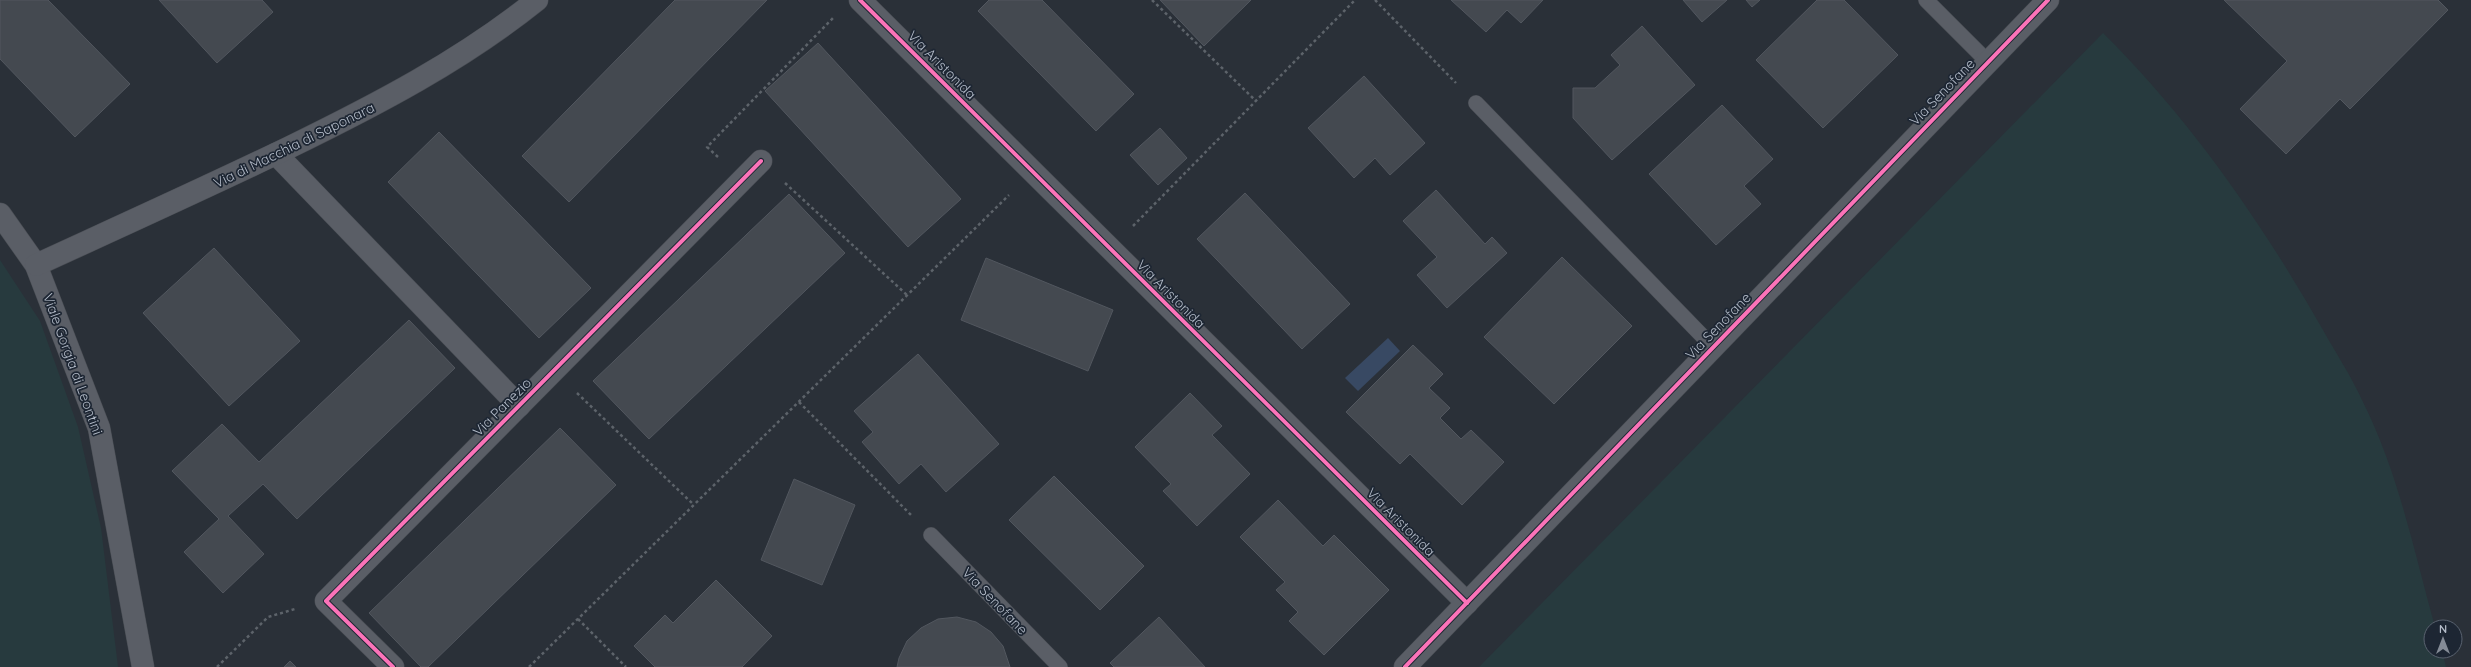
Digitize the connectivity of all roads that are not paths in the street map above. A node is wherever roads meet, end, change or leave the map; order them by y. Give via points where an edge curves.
1 (537, 0) edge
2 (860, 0) edge
3 (1926, 0) edge
4 (2048, 0) edge
5 (1987, 61) junction
6 (1476, 103) road end
7 (276, 154) junction
8 (761, 161) road end
9 (0, 214) edge
10 (36, 265) junction
11 (1713, 346) junction
12 (519, 406) junction
13 (930, 535) road end
14 (1467, 603) junction
15 (143, 667) edge
16 (393, 667) edge
17 (1060, 667) edge
18 (1405, 667) edge

1 - 7 street, Via di Macchia di Saponara via 422,80
2 - 14 street, Via Aristonida
3 - 5 lane, Via Senofane
4 - 5 street, Via Senofane
5 - 11 street, Via Senofane
6 - 11 lane
7 - 10 street, Via di Macchia di Saponara
7 - 12 street, Via Panezio
8 - 12 street, Via Panezio
9 - 10 street, Viale Gorgia di Leontini
10 - 15 street, Viale Gorgia di Leontini via 99,428
11 - 14 street, Via Senofane
12 - 16 street, Via Panezio via 326,601
13 - 17 lane, Via Senofane
14 - 18 street, Via Senofane

